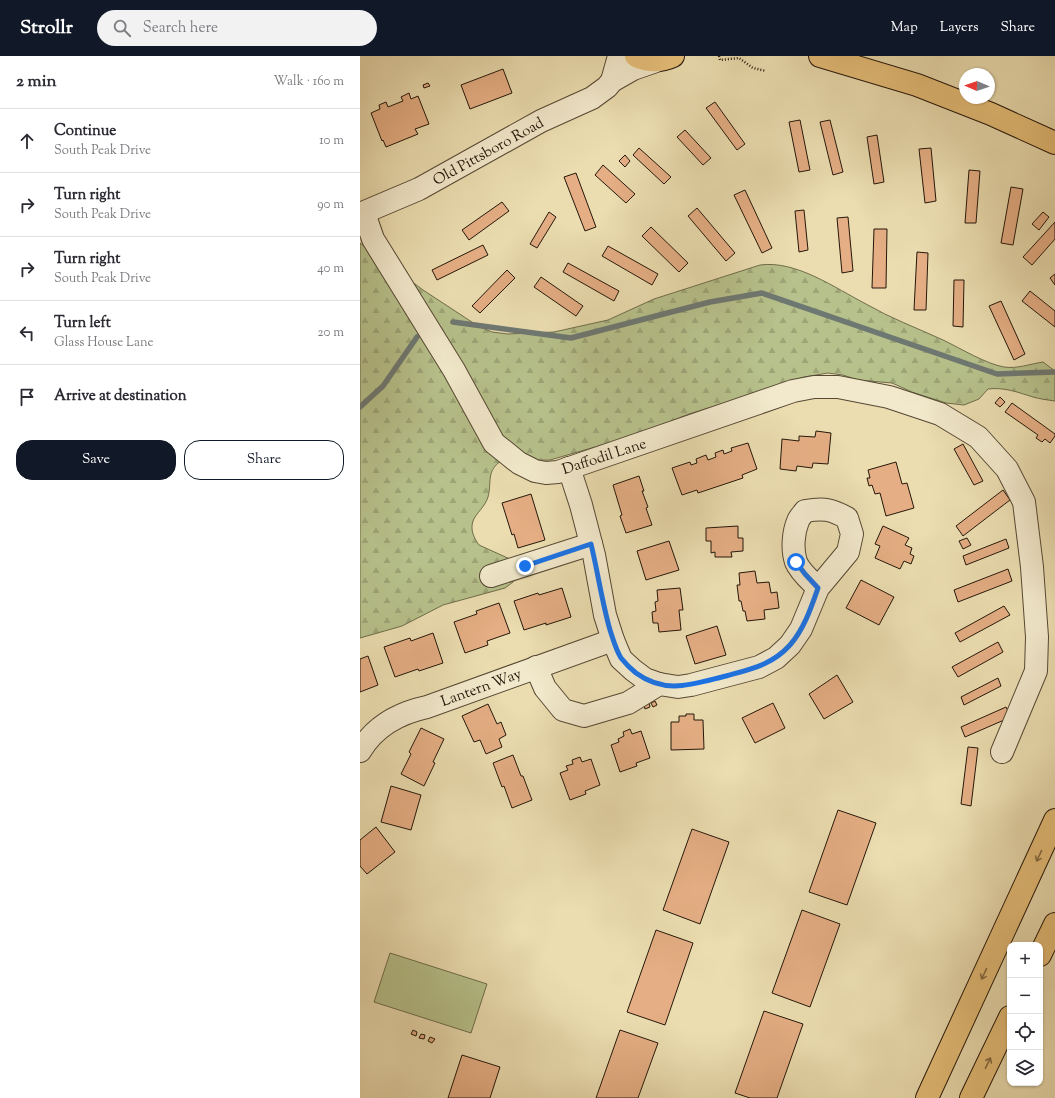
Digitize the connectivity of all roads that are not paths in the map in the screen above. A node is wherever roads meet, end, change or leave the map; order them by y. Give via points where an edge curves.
1 (618, 56) edge
2 (820, 56) edge
3 (655, 58) edge
4 (612, 81) junction
5 (1055, 143) edge
6 (362, 214) edge
7 (569, 468) junction
8 (591, 544) junction
9 (491, 576) dead end
10 (818, 588) dead end
11 (613, 640) junction
12 (536, 667) junction
13 (659, 684) junction
14 (360, 751) edge
15 (1002, 752) dead end
16 (1055, 820) edge
17 (1055, 924) edge
18 (1043, 949) edge
19 (1007, 1023) edge
20 (927, 1098) edge
21 (971, 1098) edge

1 - 4 street
2 - 5 main road via 917,85
3 - 4 street, Old Pittsboro Road
4 - 6 street, Old Pittsboro Road via 592,98 541,121 419,189
6 - 7 street, Daffodil Lane via 373,239 454,370 494,443 519,463 535,471 552,472
7 - 8 street
7 - 15 street, Daffodil Lane via 806,388 838,387 889,397 940,414 978,437 1007,469 1024,502 1032,567 1037,637 1036,671
8 - 9 street
8 - 11 street via 605,615
10 - 13 street via 802,629 776,658 759,667 691,685 678,687
11 - 12 street, Lantern Way
11 - 13 street via 621,659 645,679
12 - 13 street via 545,688 563,710 584,716 628,703
12 - 14 street, Lantern Way via 427,707 411,710 378,729
16 -> 20 main road
17 - 18 main road
21 -> 19 main road

